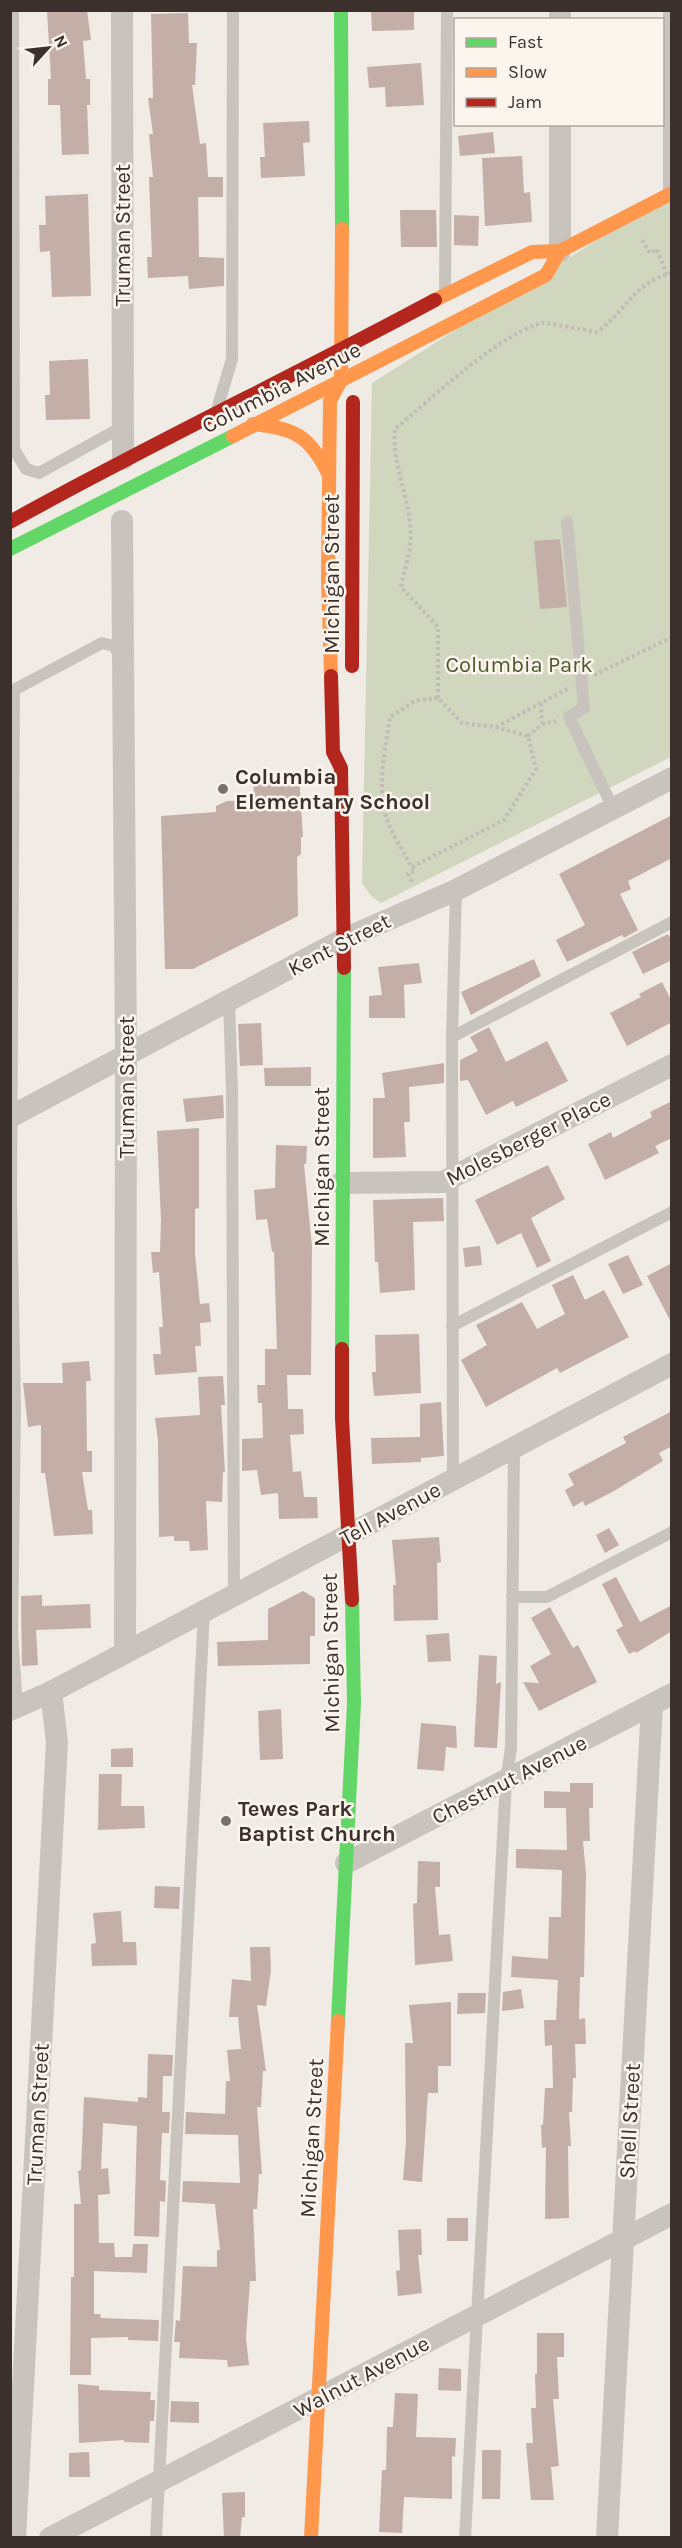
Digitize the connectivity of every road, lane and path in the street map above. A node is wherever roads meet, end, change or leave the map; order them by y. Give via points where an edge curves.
1 (13, 10) edge
2 (122, 10) edge
3 (233, 10) edge
4 (341, 10) edge
5 (447, 10) edge
6 (669, 10) edge
7 (560, 126) edge
8 (670, 194) edge
9 (642, 240) dead end
10 (560, 251) junction
11 (669, 274) edge
12 (446, 295) junction
13 (343, 350) junction
14 (341, 380) junction
15 (216, 411) junction
16 (254, 424) junction
17 (122, 427) junction
18 (123, 459) junction
19 (329, 474) junction
20 (122, 521) dead end
21 (10, 522) edge
22 (567, 522) dead end
23 (10, 549) edge
24 (123, 662) junction
25 (352, 686) dead end
26 (12, 691) edge
27 (438, 698) junction
28 (541, 703) dead end
29 (528, 736) junction
30 (352, 756) dead end
31 (341, 768) junction
32 (672, 777) edge
33 (613, 808) junction
34 (412, 867) junction
35 (412, 882) dead end
36 (456, 890) junction
37 (672, 922) edge
38 (344, 939) junction
39 (229, 1000) junction
40 (452, 1037) junction
41 (126, 1053) junction
42 (672, 1065) edge
43 (11, 1116) edge
44 (452, 1178) junction
45 (341, 1183) junction
46 (672, 1212) edge
47 (452, 1326) junction
48 (672, 1364) edge
49 (514, 1447) junction
50 (453, 1480) junction
51 (672, 1532) edge
52 (348, 1535) junction
53 (234, 1595) junction
54 (512, 1597) junction
55 (204, 1612) junction
56 (125, 1652) junction
57 (51, 1692) junction
58 (662, 1699) edge
59 (14, 1708) edge
60 (506, 1781) junction
61 (346, 1863) junction
62 (672, 2214) edge
63 (623, 2239) junction
64 (478, 2315) junction
65 (319, 2398) junction
66 (159, 2481) junction
67 (15, 2538) edge
68 (50, 2538) edge
69 (156, 2538) edge
70 (311, 2538) edge
71 (465, 2538) edge
72 (607, 2538) edge

1 - 17 lane via 13,445 26,469 39,473
2 - 17 street, Truman Street
3 - 15 lane via 232,360
4 - 13 main road, Michigan Street
5 - 12 lane
6 - 8 lane
7 - 10 street
8 - 10 main road, Columbia Avenue
9 - 11 path via 650,253 657,249
10 - 12 main road, Columbia Avenue via 532,252
10 - 14 main road, Columbia Avenue via 546,275
11 - 27 path via 640,287 613,320 597,332 545,322 523,331 472,364 395,429 393,451 405,499 410,546 401,587 438,627
12 - 13 main road, Columbia Avenue
13 - 14 main road, Michigan Street
13 - 15 main road, Columbia Avenue
14 - 16 main road, Columbia Avenue
14 - 19 main road, Michigan Street via 330,402
14 - 25 main road, Michigan Street via 353,399
15 - 18 main road, Columbia Avenue
16 - 19 main road via 296,430 311,442
16 - 23 main road, Columbia Avenue
17 - 18 street, Truman Street
18 - 21 main road, Columbia Avenue
19 - 31 main road, Michigan Street via 333,752
20 - 24 street, Truman Street
22 - 33 lane via 584,708 569,717
24 - 26 lane via 114,646 102,643
24 - 41 street, Truman Street
26 - 43 lane
27 - 29 path via 462,723
27 - 34 path via 415,701 390,717 384,810
28 - 29 path via 542,724
29 - 34 path via 536,768 504,819
30 - 31 main road
31 - 38 main road, Michigan Street
32 - 33 street, Kent Street
33 - 36 street, Kent Street
34 - 35 path via 415,871 408,874
36 - 38 street, Kent Street
36 - 40 lane
37 - 40 lane
38 - 39 street, Kent Street
38 - 45 main road, Michigan Street
39 - 41 street, Kent Street
39 - 53 lane
40 - 44 lane
41 - 43 street, Kent Street
41 - 56 street, Truman Street
42 - 44 street, Molesberger Place
43 - 59 lane
44 - 45 street, Molesberger Place via 434,1184
44 - 47 lane
45 - 52 main road, Michigan Street via 342,1418
46 - 47 lane
47 - 50 lane
48 - 49 street, Tell Avenue
49 - 50 street, Tell Avenue
49 - 54 lane
50 - 52 street, Tell Avenue
51 - 54 lane via 547,1597
52 - 53 street, Tell Avenue
52 - 61 main road, Michigan Street via 354,1692
53 - 55 street, Tell Avenue
54 - 60 lane via 511,1748
55 - 56 street, Tell Avenue
55 - 66 lane
56 - 57 street, Tell Avenue
57 - 59 street, Tell Avenue
57 - 67 street, Truman Street via 57,1742
58 - 60 street, Chestnut Avenue
58 - 63 street, Shell Street
60 - 61 street, Chestnut Avenue
60 - 64 lane
61 - 65 main road, Michigan Street
62 - 63 street, Walnut Avenue
63 - 64 street, Walnut Avenue
63 - 72 street, Shell Street
64 - 65 street, Walnut Avenue
64 - 71 lane
65 - 66 street, Walnut Avenue
65 - 70 main road, Michigan Street
66 - 68 street, Walnut Avenue
66 - 69 lane

